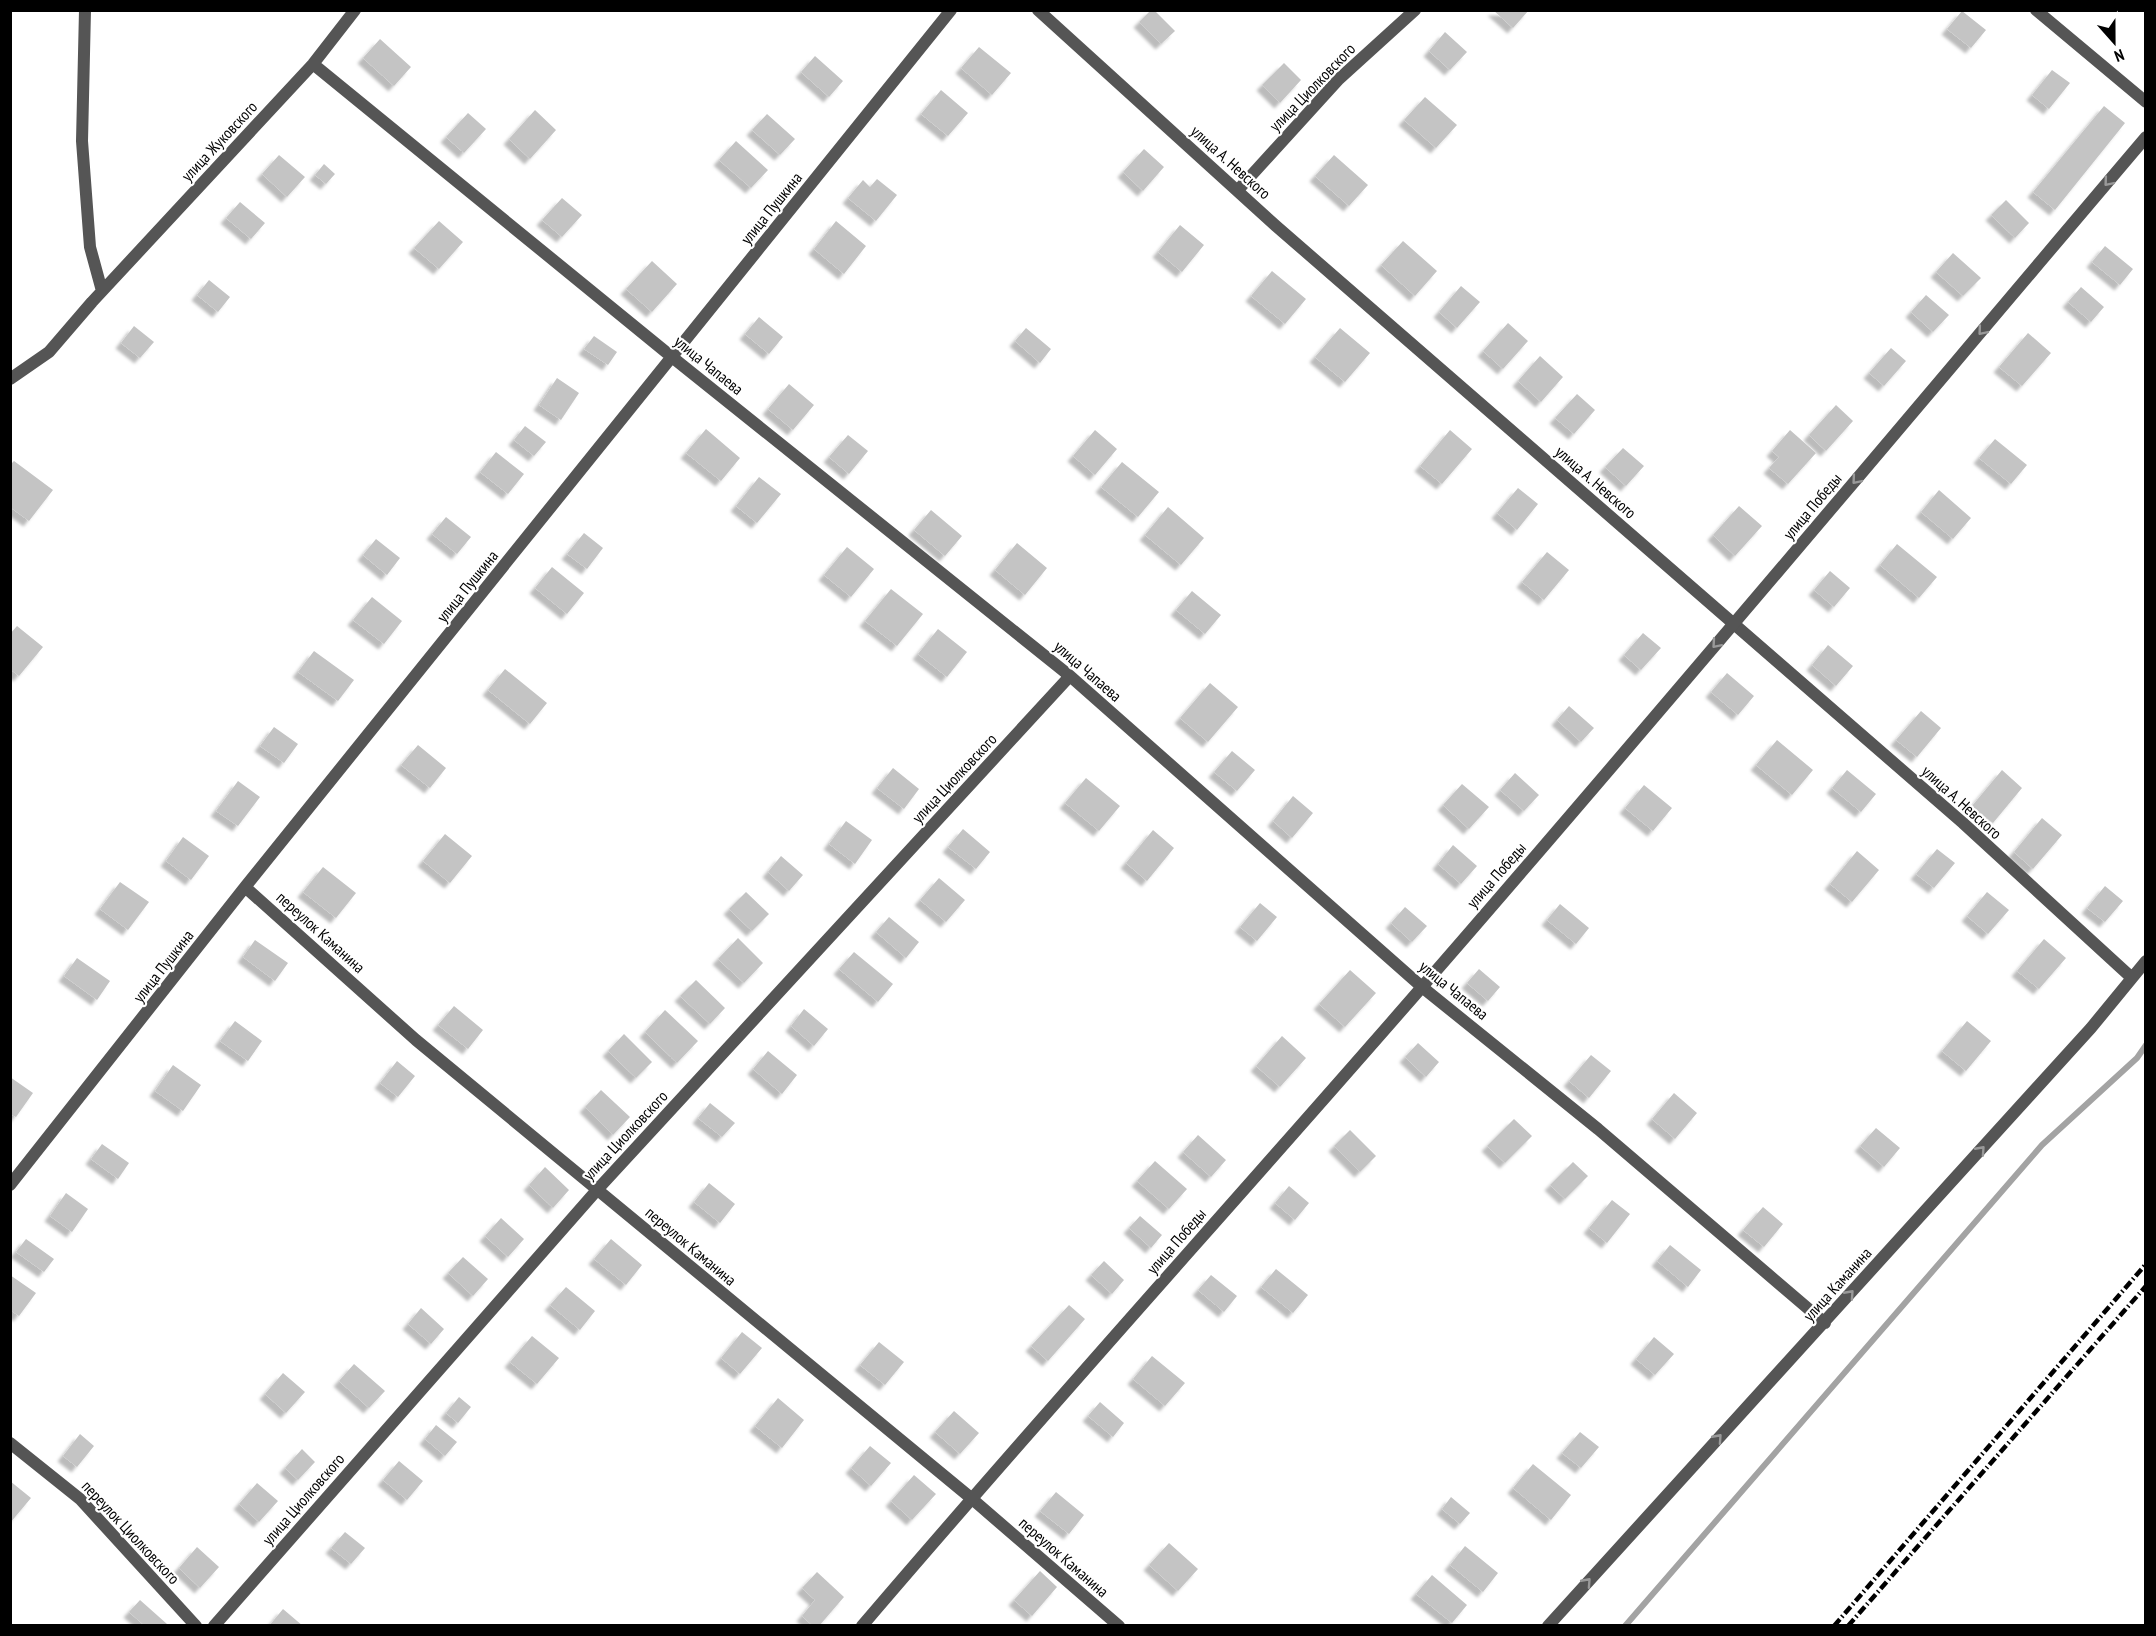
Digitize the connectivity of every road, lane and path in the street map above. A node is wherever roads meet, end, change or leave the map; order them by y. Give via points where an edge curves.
1 (85, 10) edge
2 (355, 10) edge
3 (951, 10) edge
4 (1038, 10) edge
5 (1415, 10) edge
6 (2036, 10) edge
7 (313, 64) junction
8 (2145, 102) edge
9 (2145, 137) edge
10 (1238, 190) junction
11 (102, 291) junction
12 (672, 357) junction
13 (10, 379) edge
14 (1734, 624) junction
15 (1070, 676) junction
16 (246, 887) junction
17 (2145, 962) edge
18 (2132, 978) junction
19 (1422, 987) junction
20 (10, 1185) edge
21 (597, 1190) junction
22 (1825, 1323) junction
23 (10, 1443) edge
24 (970, 1498) junction
25 (196, 1626) edge
26 (214, 1626) edge
27 (862, 1626) edge
28 (1119, 1626) edge
29 (1548, 1626) edge

1 - 11 street via 82,141 90,247
2 - 7 street, улица Жуковского
3 - 12 street, улица Пушкина
4 - 10 street, улица А. Невского
5 - 10 street, улица Циолковского via 1339,79
6 - 8 street
7 - 11 street, улица Жуковского
7 - 12 street, улица Чапаева
9 -> 14 street, улица Победы
10 - 14 street, улица А. Невского
11 - 13 street, улица Жуковского via 48,352
12 - 15 street, улица Чапаева
12 - 16 street, улица Пушкина
14 - 18 street, улица А. Невского via 1963,823
14 -> 19 street, улица Победы
15 - 19 street, улица Чапаева
15 - 21 street, улица Циолковского
16 - 20 street, улица Пушкина
16 - 21 street, переулок Каманина via 416,1040
17 - 18 street, улица Каманина
22 -> 18 street, улица Каманина
19 - 22 street, улица Чапаева via 1598,1129
19 - 24 street, улица Победы
21 - 24 street, переулок Каманина
21 - 26 street, улица Циолковского
29 -> 22 street, улица Каманина
23 - 25 street, переулок Циолковского via 80,1499
24 - 27 street, улица Победы
24 - 28 street, переулок Каманина

